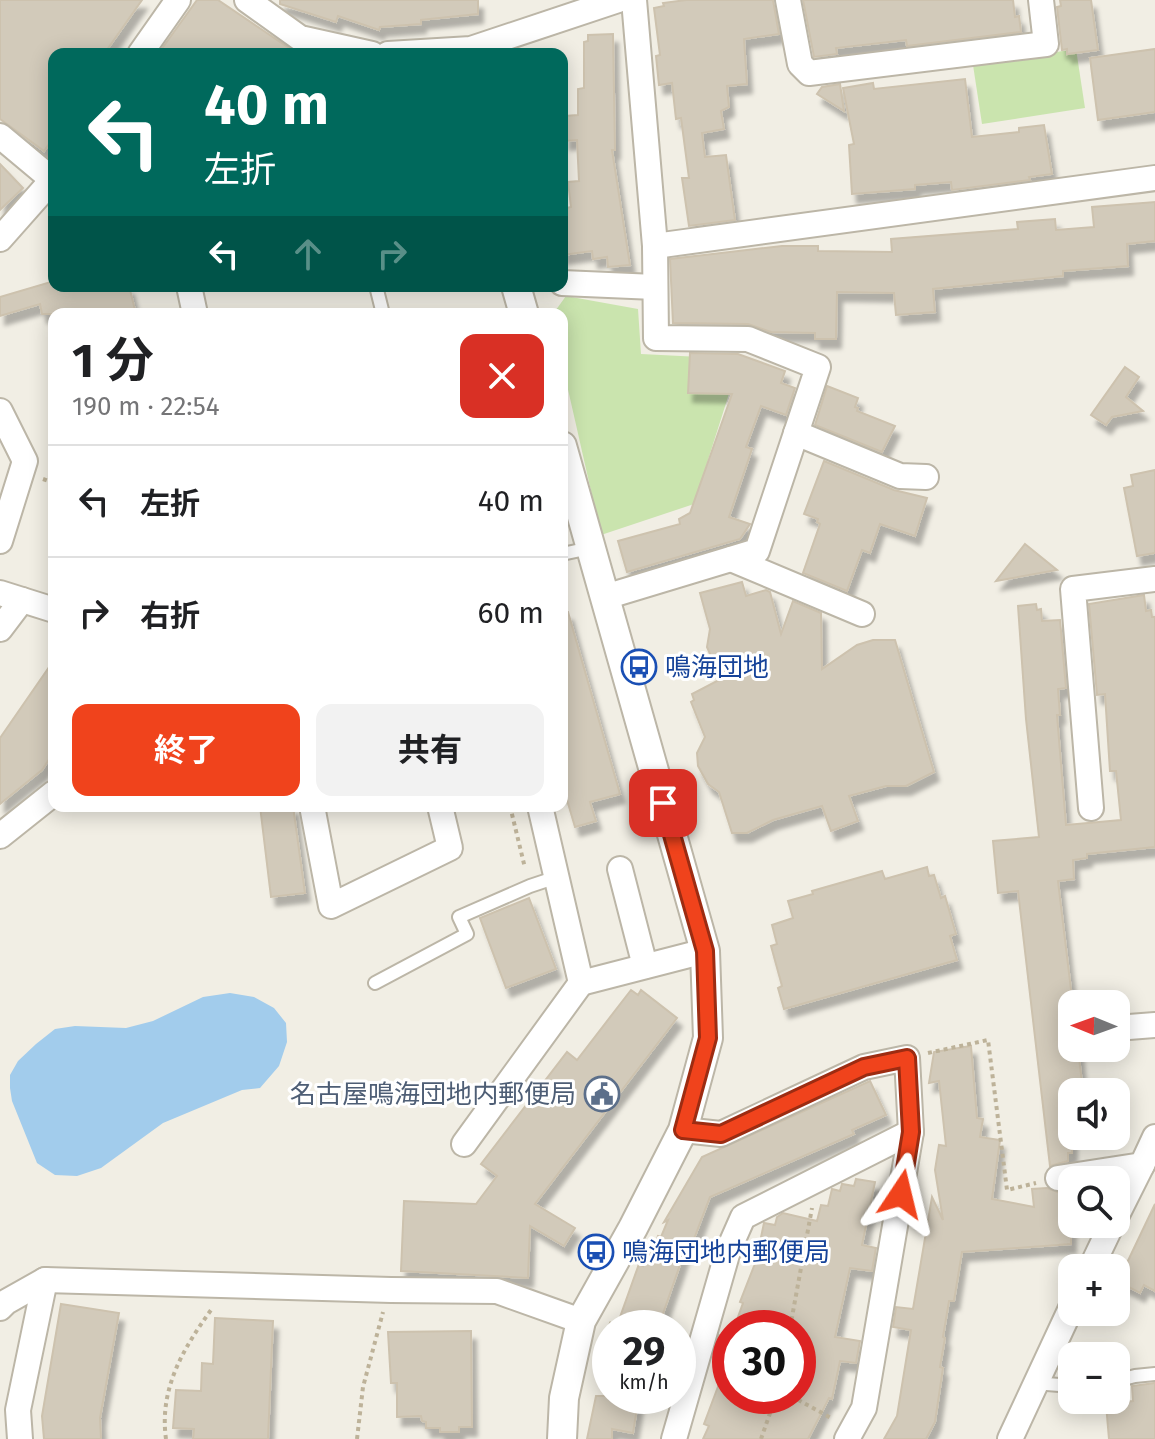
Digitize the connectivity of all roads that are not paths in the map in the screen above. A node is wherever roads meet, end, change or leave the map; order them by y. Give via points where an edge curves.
1 (178, 0) edge
2 (247, 0) edge
3 (618, 0) edge
4 (634, 0) edge
5 (788, 0) edge
6 (1041, 0) edge
7 (144, 48) edge
8 (345, 48) edge
9 (474, 48) edge
10 (0, 136) edge
11 (48, 175) edge
12 (1155, 178) edge
13 (48, 187) edge
14 (0, 239) edge
15 (655, 246) junction
16 (568, 283) edge
17 (655, 287) junction
18 (0, 411) edge
19 (796, 433) junction
20 (926, 477) dead end
21 (568, 485) edge
22 (0, 541) edge
23 (591, 548) junction
24 (568, 553) edge
25 (731, 559) junction
26 (1155, 579) edge
27 (11, 597) edge
28 (605, 597) junction
29 (48, 608) edge
30 (862, 614) dead end
31 (0, 629) edge
32 (48, 798) edge
33 (1091, 808) dead end
34 (313, 812) edge
35 (441, 812) edge
36 (541, 812) edge
37 (0, 836) edge
38 (620, 869) dead end
39 (557, 877) junction
40 (705, 951) junction
41 (645, 966) junction
42 (375, 983) dead end
43 (581, 983) junction
44 (1155, 1025) edge
45 (1130, 1027) edge
46 (683, 1130) junction
47 (911, 1132) junction
48 (1155, 1137) edge
49 (464, 1144) dead end
50 (1142, 1165) junction
51 (1130, 1167) edge
52 (1130, 1189) edge
53 (45, 1280) junction
54 (0, 1308) edge
55 (581, 1321) junction
56 (1062, 1326) edge
57 (1155, 1374) edge
58 (1130, 1378) edge
59 (1034, 1383) junction
60 (1058, 1385) edge
61 (9, 1409) edge
62 (850, 1434) edge
63 (20, 1439) edge
64 (562, 1439) edge
65 (674, 1439) edge
66 (1010, 1439) edge

1 - 7 street
2 - 8 street via 300,38
3 - 9 street
4 - 15 street
5 - 6 street via 800,64 809,73 1046,44
10 - 11 street
12 - 15 street
13 - 14 street
15 - 17 street
16 - 17 street
17 - 19 street via 656,338 748,339 818,367
18 - 22 street via 25,461
19 - 20 street via 900,476
19 - 25 street via 757,551
21 - 23 street
23 - 24 lane
23 - 28 street
25 - 28 street
25 - 30 street
26 - 33 street via 1073,589
27 - 29 street
27 - 31 street
28 - 40 street
32 - 37 street
34 - 35 street via 331,906 450,848
36 - 39 street
38 - 41 street
39 - 42 lane via 459,917 467,934
39 - 43 street
40 - 41 street
40 - 46 street via 708,1038
41 - 43 street
43 - 49 street
44 - 45 street
46 - 47 street via 721,1134 864,1067 907,1058
46 - 55 street
47 - 62 street via 864,1408
47 - 65 street via 743,1217 728,1251
48 - 50 street
50 - 51 street
50 - 52 street
53 - 54 street
53 - 55 street via 497,1291
53 - 61 street
55 - 64 street via 564,1398
56 - 59 street
57 - 58 lane
59 - 60 lane
59 - 66 street
61 - 63 street

